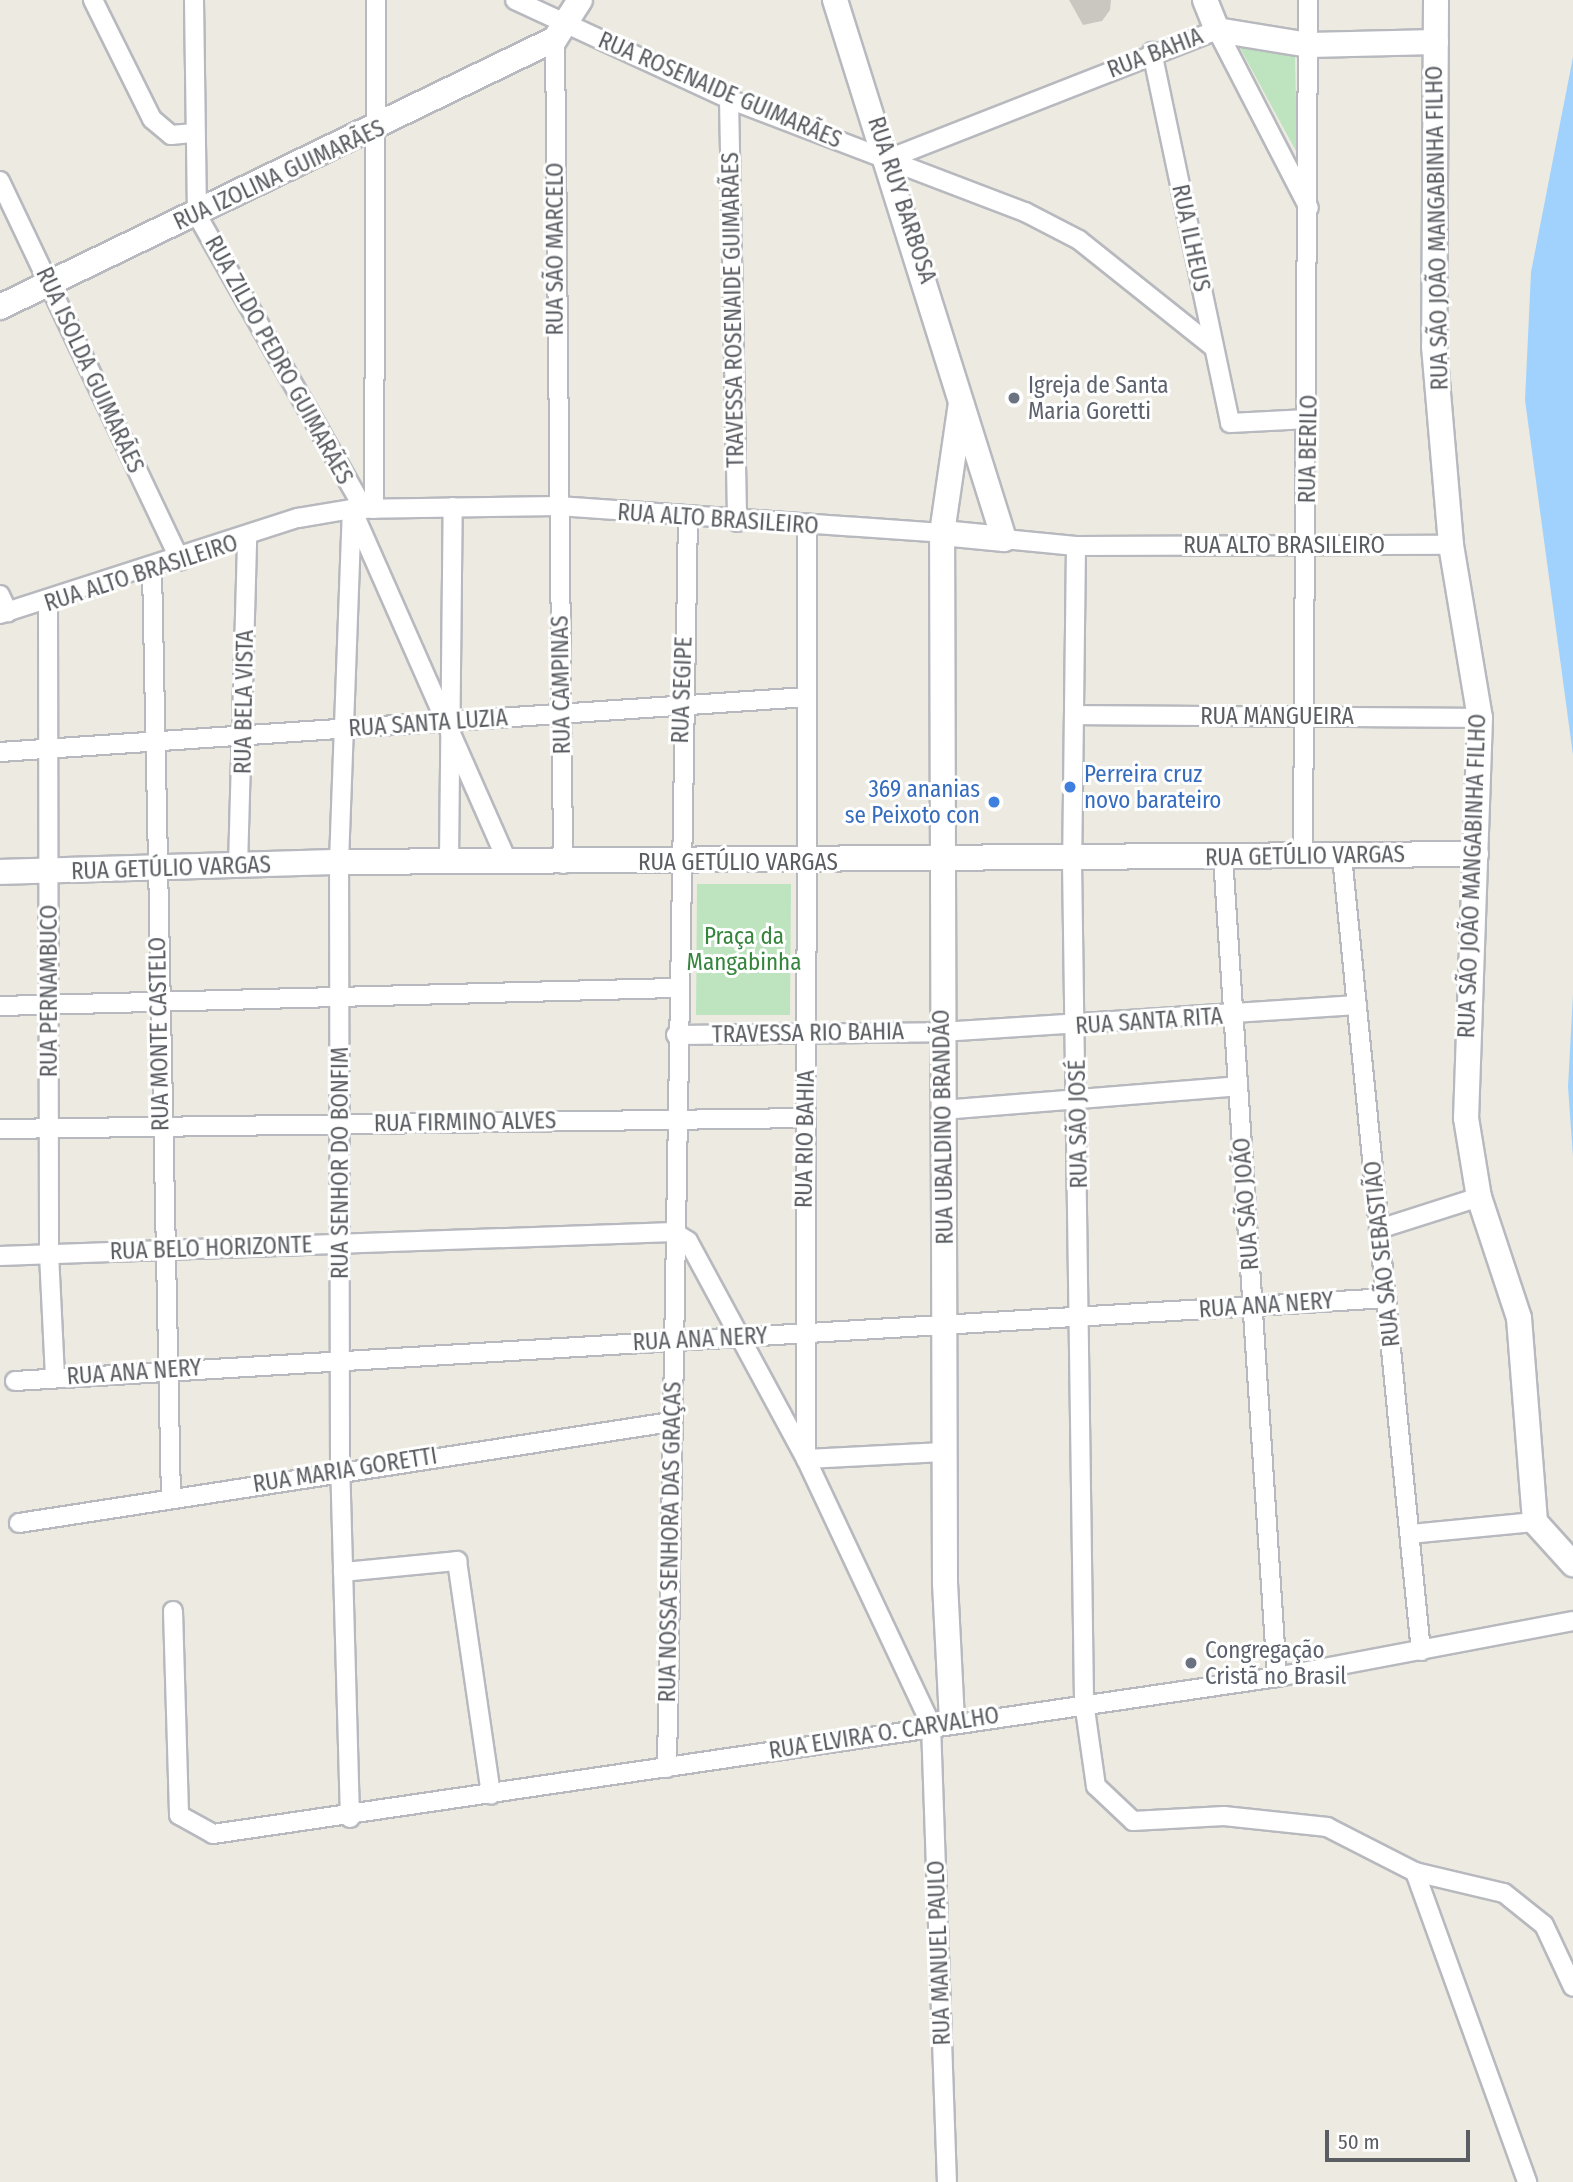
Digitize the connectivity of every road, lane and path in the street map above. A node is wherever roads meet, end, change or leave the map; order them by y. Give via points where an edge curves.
1 (93, 0) edge
2 (194, 0) edge
3 (376, 0) edge
4 (515, 0) edge
5 (580, 0) edge
6 (835, 0) edge
7 (1205, 0) edge
8 (1308, 0) edge
9 (1436, 0) edge
10 (1217, 30) junction
11 (559, 31) junction
12 (1436, 42) junction
13 (1309, 45) junction
14 (1152, 52) junction
15 (729, 99) junction
16 (378, 128) junction
17 (195, 133) junction
18 (888, 159) junction
19 (0, 181) edge
20 (1311, 211) junction
21 (197, 215) junction
22 (49, 282) junction
23 (0, 307) edge
24 (1212, 346) junction
25 (961, 403) junction
26 (1308, 419) junction
27 (558, 506) junction
28 (453, 508) junction
29 (363, 509) junction
30 (688, 518) junction
31 (737, 522) junction
32 (807, 526) junction
33 (942, 533) junction
34 (247, 539) junction
35 (1004, 539) junction
36 (1307, 544) junction
37 (1451, 545) junction
38 (1076, 546) junction
39 (180, 560) junction
40 (152, 569) junction
41 (0, 595) edge
42 (48, 603) junction
43 (4, 613) edge
44 (806, 697) junction
45 (681, 705) junction
46 (561, 713) junction
47 (1073, 715) junction
48 (1305, 716) junction
49 (1480, 718) junction
50 (450, 721) junction
51 (341, 729) junction
52 (244, 735) junction
53 (155, 741) junction
54 (49, 749) junction
55 (0, 752) edge
56 (1476, 854) junction
57 (1303, 855) junction
58 (1342, 856) junction
59 (1223, 857) junction
60 (449, 861) junction
61 (941, 861) junction
62 (1072, 861) junction
63 (339, 862) junction
64 (678, 862) junction
65 (508, 863) junction
66 (807, 863) junction
67 (563, 864) junction
68 (156, 866) junction
69 (238, 866) junction
70 (0, 872) edge
71 (49, 872) junction
72 (676, 988) junction
73 (340, 997) junction
74 (157, 1002) junction
75 (48, 1005) junction
76 (1357, 1005) junction
77 (0, 1006) edge
78 (1234, 1016) junction
79 (1077, 1025) junction
80 (807, 1031) junction
81 (941, 1032) junction
82 (676, 1035) junction
83 (1238, 1086) junction
84 (1077, 1097) junction
85 (942, 1111) junction
86 (805, 1118) junction
87 (675, 1120) junction
88 (339, 1124) junction
89 (162, 1127) junction
90 (49, 1128) junction
91 (0, 1129) edge
92 (1479, 1197) junction
93 (1379, 1229) junction
94 (674, 1232) junction
95 (340, 1243) junction
96 (163, 1250) junction
97 (49, 1254) junction
98 (0, 1256) edge
99 (1386, 1298) junction
100 (1252, 1306) junction
101 (1083, 1318) junction
102 (944, 1325) junction
103 (801, 1334) junction
104 (744, 1336) junction
105 (673, 1340) junction
106 (339, 1358) junction
107 (165, 1370) junction
108 (55, 1378) junction
109 (15, 1381) dead end
110 (671, 1422) junction
111 (944, 1452) junction
112 (806, 1459) junction
113 (340, 1470) junction
114 (171, 1499) junction
115 (1535, 1522) junction
116 (19, 1523) dead end
117 (1410, 1534) junction
118 (1573, 1564) edge
119 (343, 1572) junction
120 (173, 1611) dead end
121 (1573, 1621) edge
122 (1421, 1651) junction
123 (1277, 1677) junction
124 (1084, 1702) junction
125 (942, 1723) junction
126 (667, 1768) junction
127 (491, 1795) junction
128 (350, 1818) junction
129 (1415, 1872) junction
130 (1573, 1987) edge
131 (947, 2182) edge
132 (1527, 2182) edge

1 - 17 street via 152,119 171,135
2 - 17 street, RUA ZILDO PEDRO GUIMARÃES
3 - 16 street, RUA SENHOR DO BONFIM
4 - 11 street, RUA ROSENAIDE GUIMARÃES
5 - 11 street
6 - 18 street, RUA RUY BARBOSA
7 - 10 street
8 - 13 street, RUA BERILO
9 - 12 street, RUA SÃO JOÃO MANGABINHA FILHO
10 - 13 street, RUA BAHIA
10 - 14 street, RUA BAHIA
10 - 20 street, RUA BERILO
11 - 15 street, RUA ROSENAIDE GUIMARÃES
11 - 16 street, RUA IZOLINA GUIMARÃES
11 - 27 street, RUA SÃO MARCELO
12 - 13 street, RUA BAHIA
12 - 37 street, RUA SÃO JOÃO MANGABINHA FILHO via 1434,346
13 - 20 street, RUA BERILO
14 - 18 street, RUA BAHIA
14 - 24 street, RUA ILHEUS
15 - 18 street, RUA ROSENAIDE GUIMARÃES
15 - 31 street, TRAVESSA ROSENAIDE GUIMARÃES
16 - 21 street, RUA IZOLINA GUIMARÃES
16 - 29 street, RUA SENHOR DO BONFIM
17 - 21 street, RUA ZILDO PEDRO GUIMARÃES
18 - 24 street, RUA ROSENAIDE GUIMARÃES via 974,190 1079,240
18 - 25 street, RUA RUY BARBOSA
19 - 22 street, RUA ISOLDA GUIMARÃES
20 - 26 street, RUA BERILO
21 - 22 street, RUA IZOLINA GUIMARÃES
21 - 29 street, RUA ZILDO PEDRO GUIMARÃES
22 - 23 street, RUA IZOLINA GUIMARÃES
22 - 39 street, RUA ISOLDA GUIMARÃES
24 - 26 street, RUA ILHEUS via 1230,423
25 - 33 street, RUA RUY BARBOSA
25 - 35 street, RUA RUY BARBOSA
26 - 36 street, RUA BERILO
27 - 28 street, RUA ALTO BRASILEIRO
27 - 30 street, RUA ALTO BRASILEIRO
27 - 46 street, RUA CAMPINAS
28 - 29 street, RUA ALTO BRASILEIRO
28 - 50 street
29 - 34 street, RUA ALTO BRASILEIRO via 298,518
29 - 50 street, RUA ZILDO PEDRO GUIMARÃES
29 - 51 street, RUA SENHOR DO BONFIM
30 - 31 street, RUA ALTO BRASILEIRO
30 - 45 street, RUA SEGIPE
31 - 32 street, RUA ALTO BRASILEIRO
32 - 33 street, RUA ALTO BRASILEIRO
32 - 44 street, RUA RIO BAHIA
33 - 35 street, RUA ALTO BRASILEIRO
33 - 61 street, RUA UBALDINO BRANDÃO
34 - 39 street, RUA ALTO BRASILEIRO
34 - 52 street, RUA BELA VISTA
35 - 38 street, RUA ALTO BRASILEIRO
36 - 37 street, RUA ALTO BRASILEIRO
36 - 38 street, RUA ALTO BRASILEIRO
36 - 48 street, RUA BERILO
37 - 49 street, RUA SÃO JOÃO MANGABINHA FILHO
38 - 47 street, RUA SÃO JOSÉ
39 - 40 street, RUA ALTO BRASILEIRO
40 - 42 street, RUA ALTO BRASILEIRO
40 - 53 street, RUA MONTE CASTELO
41 - 43 street
42 - 43 street, RUA ALTO BRASILEIRO
42 - 54 street, RUA PERNAMBUCO
44 - 45 street, RUA SANTA LUZIA
44 - 66 street, RUA RIO BAHIA
45 - 46 street, RUA SANTA LUZIA
45 - 64 street, RUA SEGIPE
46 - 50 street, RUA SANTA LUZIA
46 - 67 street, RUA CAMPINAS
47 - 48 street, RUA MANGUEIRA
47 - 62 street, RUA SÃO JOSÉ
48 - 49 street, RUA MANGUEIRA
48 - 57 street, RUA BERILO
49 - 56 street, RUA SÃO JOÃO MANGABINHA FILHO
50 - 51 street, RUA SANTA LUZIA
50 - 60 street
50 - 65 street, RUA ZILDO PEDRO GUIMARÃES
51 - 52 street, RUA SANTA LUZIA
51 - 63 street, RUA SENHOR DO BONFIM
52 - 53 street, RUA SANTA LUZIA
52 - 69 street, RUA BELA VISTA
53 - 54 street, RUA SANTA LUZIA
53 - 68 street, RUA MONTE CASTELO
54 - 55 street, RUA SANTA LUZIA
54 - 71 street, RUA PERNAMBUCO
56 - 58 street, RUA GETÚLIO VARGAS
56 - 92 street, RUA SÃO JOÃO MANGABINHA FILHO via 1466,1118
57 - 58 street, RUA GETÚLIO VARGAS
57 - 59 street, RUA GETÚLIO VARGAS
58 - 76 street, RUA SÃO SEBASTIÃO
59 - 62 street, RUA GETÚLIO VARGAS
59 - 78 street, RUA SÃO JOÃO
60 - 63 street, RUA GETÚLIO VARGAS
60 - 65 street, RUA GETÚLIO VARGAS
61 - 62 street, RUA GETÚLIO VARGAS
61 - 66 street, RUA GETÚLIO VARGAS
61 - 81 street, RUA UBALDINO BRANDÃO
62 - 79 street, RUA SÃO JOSÉ
63 - 69 street, RUA GETÚLIO VARGAS
63 - 73 street, RUA SENHOR DO BONFIM
64 - 66 street, RUA GETÚLIO VARGAS
64 - 67 street, RUA GETÚLIO VARGAS
64 - 72 street, RUA NOSSA SENHORA DAS GRAÇAS
65 - 67 street, RUA GETÚLIO VARGAS
66 - 80 street, RUA RIO BAHIA
68 - 69 street, RUA GETÚLIO VARGAS
68 - 71 street, RUA GETÚLIO VARGAS
68 - 74 street, RUA MONTE CASTELO
70 - 71 street, RUA GETÚLIO VARGAS
71 - 75 street, RUA PERNAMBUCO
72 - 73 street
72 - 82 street, RUA NOSSA SENHORA DAS GRAÇAS
73 - 74 street
73 - 88 street, RUA SENHOR DO BONFIM
74 - 75 street
74 - 89 street, RUA MONTE CASTELO
75 - 77 street
75 - 90 street, RUA PERNAMBUCO
76 - 78 street, RUA SANTA RITA
76 - 93 street, RUA SÃO SEBASTIÃO
78 - 79 street, RUA SANTA RITA
78 - 83 street, RUA SÃO JOÃO
79 - 81 street, RUA SANTA RITA
79 - 84 street, RUA SÃO JOSÉ
80 - 81 street, TRAVESSA RIO BAHIA
80 - 82 street, TRAVESSA RIO BAHIA
80 - 86 street, RUA RIO BAHIA
81 - 85 street, RUA UBALDINO BRANDÃO
82 - 87 street, RUA NOSSA SENHORA DAS GRAÇAS
83 - 84 street
83 - 100 street, RUA SÃO JOÃO
84 - 85 street
84 - 101 street, RUA SÃO JOSÉ
85 - 102 street, RUA UBALDINO BRANDÃO
86 - 87 street, RUA FIRMINO ALVES
86 - 103 street, RUA RIO BAHIA
87 - 88 street, RUA FIRMINO ALVES
87 - 94 street, RUA NOSSA SENHORA DAS GRAÇAS
88 - 89 street, RUA FIRMINO ALVES
88 - 95 street, RUA SENHOR DO BONFIM
89 - 90 street, RUA FIRMINO ALVES
89 - 96 street, RUA MONTE CASTELO
90 - 91 street, RUA FIRMINO ALVES
90 - 97 street, RUA PERNAMBUCO
92 - 93 street
92 - 115 street, RUA SÃO JOÃO MANGABINHA FILHO via 1519,1318
93 - 99 street, RUA SÃO SEBASTIÃO
94 - 95 street, RUA BELO HORIZONTE
94 - 104 street via 696,1248
94 - 105 street, RUA NOSSA SENHORA DAS GRAÇAS
95 - 96 street, RUA BELO HORIZONTE
95 - 106 street, RUA SENHOR DO BONFIM
96 - 97 street, RUA BELO HORIZONTE
96 - 107 street, RUA MONTE CASTELO
97 - 98 street, RUA BELO HORIZONTE
97 - 108 street, RUA PERNAMBUCO
99 - 100 street, RUA ANA NERY
99 - 117 street, RUA SÃO SEBASTIÃO
100 - 101 street, RUA ANA NERY
100 - 123 street, RUA SÃO JOÃO
101 - 102 street, RUA ANA NERY
101 - 124 street, RUA SÃO JOSÉ
102 - 103 street, RUA ANA NERY
102 - 111 street, RUA UBALDINO BRANDÃO
103 - 104 street, RUA ANA NERY
103 - 112 street, RUA RIO BAHIA
104 - 105 street, RUA ANA NERY
104 - 112 street
105 - 106 street, RUA ANA NERY
105 - 110 street, RUA NOSSA SENHORA DAS GRAÇAS
106 - 107 street, RUA ANA NERY
106 - 113 street, RUA SENHOR DO BONFIM
107 - 108 street, RUA ANA NERY
107 - 114 street, RUA MONTE CASTELO
108 - 109 street, RUA ANA NERY
110 - 113 street, RUA MARIA GORETTI
110 - 126 street, RUA NOSSA SENHORA DAS GRAÇAS
111 - 112 street
111 - 125 street, RUA UBALDINO BRANDÃO
112 - 125 street, RUA RIO BAHIA
113 - 114 street, RUA MARIA GORETTI
113 - 119 street, RUA SENHOR DO BONFIM
114 - 116 street, RUA MARIA GORETTI
115 - 117 street
115 - 118 street
117 - 122 street, RUA SÃO SEBASTIÃO
119 - 127 street via 457,1561
119 - 128 street, RUA SENHOR DO BONFIM
120 - 128 street, RUA ELVIRA O. CARVALHO via 179,1815 195,1830 213,1834
121 - 122 street, RUA ELVIRA O. CARVALHO
122 - 123 street, RUA ELVIRA O. CARVALHO
123 - 124 street, RUA ELVIRA O. CARVALHO
124 - 125 street, RUA ELVIRA O. CARVALHO
124 - 129 street, RUA SÃO JOSÉ via 1096,1786 1133,1821 1224,1816 1327,1827
125 - 126 street, RUA ELVIRA O. CARVALHO
125 - 131 street, RUA MANUEL PAULO
126 - 127 street, RUA ELVIRA O. CARVALHO
127 - 128 street, RUA ELVIRA O. CARVALHO
129 - 130 street, RUA SÃO JOSÉ via 1504,1893 1525,1908 1557,1944
129 - 132 street

